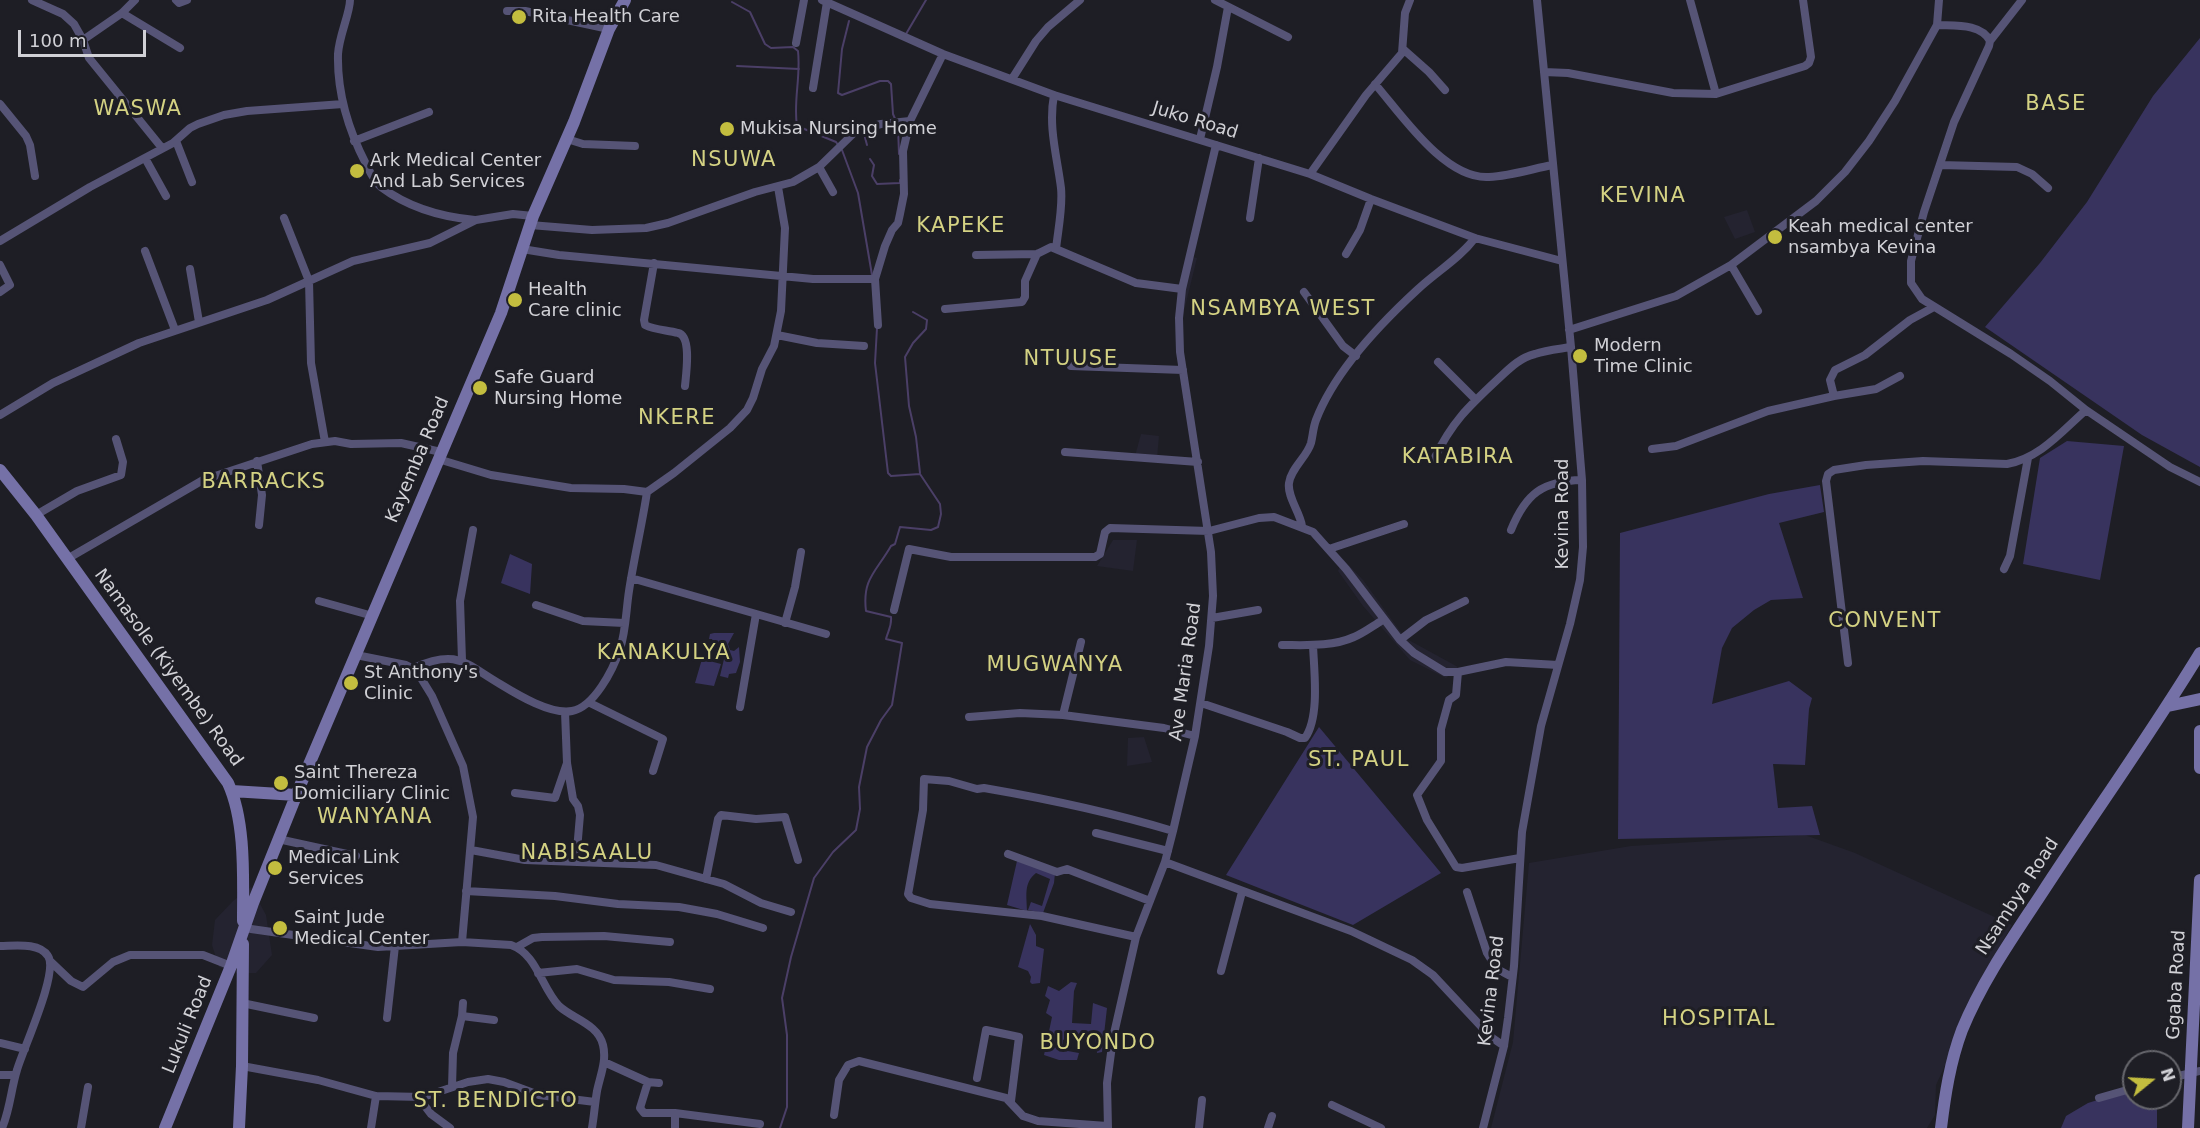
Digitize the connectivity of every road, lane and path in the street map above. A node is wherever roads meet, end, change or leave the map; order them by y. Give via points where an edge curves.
1 (32, 0) edge
2 (135, 0) edge
3 (176, 0) edge
4 (187, 0) edge
5 (350, 0) edge
6 (523, 0) edge
7 (625, 0) edge
8 (804, 0) edge
9 (1080, 0) edge
10 (1215, 0) edge
11 (1410, 0) edge
12 (1537, 0) edge
13 (1690, 0) edge
14 (1803, 0) edge
15 (1939, 0) edge
16 (2022, 0) edge
17 (825, 1) edge
18 (1228, 7) junction
19 (525, 10) junction
20 (507, 11) dead end
21 (122, 13) junction
22 (1937, 25) junction
23 (609, 29) junction
24 (1288, 38) dead end
25 (83, 40) junction
26 (1990, 41) junction
27 (796, 43) dead end
28 (180, 48) dead end
29 (1403, 50) junction
30 (943, 54) junction
31 (1544, 72) junction
32 (1011, 79) junction
33 (1375, 84) junction
34 (813, 88) dead end
35 (1446, 90) dead end
36 (1054, 94) junction
37 (1716, 94) junction
38 (0, 104) edge
39 (343, 104) junction
40 (429, 112) dead end
41 (910, 121) junction
42 (567, 138) junction
43 (1200, 139) junction
44 (176, 141) junction
45 (354, 141) junction
46 (1216, 145) junction
47 (635, 146) dead end
48 (162, 148) junction
49 (145, 158) junction
50 (1259, 158) junction
51 (1552, 165) junction
52 (1940, 165) junction
53 (819, 167) junction
54 (1310, 174) junction
55 (35, 176) dead end
56 (192, 182) dead end
57 (778, 186) junction
58 (2049, 188) dead end
59 (833, 192) dead end
60 (166, 196) dead end
61 (1371, 199) junction
62 (284, 218) dead end
63 (1250, 218) dead end
64 (476, 220) junction
65 (532, 221) junction
66 (1475, 238) junction
67 (0, 241) edge
68 (522, 249) junction
69 (1056, 249) junction
70 (145, 251) dead end
71 (1037, 254) junction
72 (1346, 254) dead end
73 (976, 255) dead end
74 (1562, 261) junction
75 (654, 263) junction
76 (0, 265) edge
77 (1731, 265) junction
78 (190, 269) dead end
79 (783, 276) junction
80 (875, 279) junction
81 (309, 281) junction
82 (1182, 289) junction
83 (0, 292) edge
84 (1304, 292) dead end
85 (1934, 307) junction
86 (945, 309) dead end
87 (1758, 311) dead end
88 (199, 322) junction
89 (878, 325) dead end
90 (175, 330) junction
91 (1569, 330) junction
92 (777, 335) junction
93 (864, 346) dead end
94 (1571, 347) junction
95 (1356, 356) junction
96 (1438, 362) dead end
97 (1071, 366) dead end
98 (1183, 370) junction
99 (1900, 376) dead end
100 (685, 386) dead end
101 (1834, 396) junction
102 (1475, 399) junction
103 (2086, 410) junction
104 (0, 415) edge
105 (116, 439) dead end
106 (325, 442) junction
107 (1652, 449) dead end
108 (1065, 452) dead end
109 (439, 455) junction
110 (2028, 458) junction
111 (1434, 459) dead end
112 (257, 461) junction
113 (1198, 462) junction
114 (0, 470) edge
115 (1582, 480) junction
116 (2200, 483) edge
117 (647, 492) junction
118 (36, 515) junction
119 (1404, 524) dead end
120 (259, 525) dead end
121 (1302, 526) junction
122 (473, 530) dead end
123 (1511, 530) dead end
124 (1209, 531) junction
125 (1329, 549) junction
126 (801, 552) dead end
127 (67, 559) junction
128 (2004, 568) dead end
129 (631, 578) junction
130 (1465, 601) dead end
131 (319, 602) dead end
132 (536, 605) dead end
133 (894, 610) dead end
134 (1258, 610) dead end
135 (756, 614) junction
136 (373, 616) junction
137 (1212, 618) junction
138 (1383, 620) junction
139 (624, 623) junction
140 (786, 623) junction
141 (826, 634) dead end
142 (1400, 640) junction
143 (1081, 642) dead end
144 (1282, 645) dead end
145 (1313, 645) junction
146 (2200, 653) edge
147 (356, 655) junction
148 (462, 660) junction
149 (1848, 663) dead end
150 (1558, 665) junction
151 (413, 668) junction
152 (1458, 672) junction
153 (2200, 699) edge
154 (590, 703) junction
155 (1201, 703) junction
156 (2168, 706) junction
157 (740, 707) dead end
158 (565, 712) junction
159 (1063, 716) junction
160 (969, 717) dead end
161 (2200, 731) edge
162 (1195, 736) junction
163 (567, 763) junction
164 (2200, 768) edge
165 (653, 771) dead end
166 (232, 791) junction
167 (516, 793) dead end
168 (296, 795) junction
169 (1173, 831) junction
170 (1096, 833) dead end
171 (278, 839) junction
172 (471, 850) junction
173 (1168, 851) junction
174 (1008, 854) dead end
175 (356, 856) dead end
176 (1520, 858) junction
177 (798, 860) dead end
178 (576, 862) junction
179 (1165, 862) junction
180 (706, 879) junction
181 (2200, 880) edge
182 (466, 891) junction
183 (1242, 892) junction
184 (1467, 892) dead end
185 (1150, 901) junction
186 (791, 912) dead end
187 (763, 928) dead end
188 (243, 931) junction
189 (1136, 937) junction
190 (462, 942) junction
191 (670, 942) dead end
192 (0, 946) edge
193 (395, 946) junction
194 (517, 947) junction
195 (51, 962) junction
196 (231, 966) junction
197 (1221, 971) dead end
198 (538, 973) junction
199 (1512, 976) junction
200 (710, 989) dead end
201 (243, 1003) junction
202 (463, 1003) dead end
203 (462, 1016) junction
204 (314, 1018) dead end
205 (387, 1018) dead end
206 (494, 1020) dead end
207 (0, 1043) edge
208 (1504, 1046) junction
209 (25, 1048) junction
210 (604, 1062) junction
211 (242, 1066) junction
212 (2196, 1071) edge
213 (0, 1074) edge
214 (15, 1075) junction
215 (977, 1078) dead end
216 (648, 1082) junction
217 (659, 1083) dead end
218 (88, 1087) dead end
219 (452, 1087) junction
220 (2122, 1091) edge
221 (376, 1096) junction
222 (418, 1097) junction
223 (2099, 1098) dead end
224 (1202, 1100) dead end
225 (1011, 1101) junction
226 (595, 1102) junction
227 (1332, 1105) dead end
228 (675, 1113) junction
229 (834, 1115) dead end
230 (1272, 1116) dead end
231 (760, 1124) dead end
232 (1107, 1127) edge
233 (2, 1128) edge
234 (81, 1128) edge
235 (165, 1128) edge
236 (239, 1128) edge
237 (371, 1128) edge
238 (450, 1128) edge
239 (592, 1128) edge
240 (675, 1128) edge
241 (1199, 1128) edge
242 (1268, 1128) edge
243 (1381, 1128) edge
244 (1483, 1128) edge
245 (1941, 1128) edge
246 (2188, 1128) edge

1 - 25 street via 63,14
2 - 21 street
3 - 4 street
5 - 39 street via 338,51
6 - 19 street
7 - 23 main road, Kayemba Road
8 - 27 street
9 - 32 street via 1048,27
10 - 18 street
11 - 29 street via 1405,13
12 - 31 street, Kevina Road
13 - 37 street
14 - 37 street via 1809,63
15 - 22 street
16 - 26 street
17 - 30 street, Juko Road
17 - 34 street
18 - 24 street
18 - 43 street
19 - 20 street
19 - 23 street
21 - 25 street
21 - 28 street
22 - 26 street via 1981,31
22 - 77 street via 1895,101 1845,172 1816,201
23 - 42 main road, Kayemba Road
25 - 48 street via 89,58
26 - 52 street via 1954,122
29 - 33 street
29 - 35 street
30 - 32 street, Juko Road
30 - 41 street
31 - 37 street via 1673,93
31 - 51 street, Kevina Road
32 - 36 street, Juko Road
33 - 51 street via 1414,130 1460,171 1490,177
33 - 54 street
36 - 43 street, Juko Road
36 - 69 street via 1053,145 1062,191
38 - 55 street via 26,135
39 - 44 street via 224,115 190,128
39 - 45 street
40 - 45 street
41 - 53 street via 857,130
41 - 80 street via 903,151 904,194 900,214
42 - 47 street via 583,144
42 - 65 main road, Kayemba Road
43 - 46 street, Juko Road
44 - 48 street
44 - 56 street
45 - 64 street via 380,186 416,208
46 - 50 street, Juko Road
46 - 82 street, Ave Maria Road
48 - 49 street
49 - 60 street
49 - 67 street
50 - 54 street, Juko Road
50 - 63 street
51 - 74 street, Kevina Road
52 - 58 street via 2017,166
52 - 85 street via 1910,273 1916,292
53 - 57 street
53 - 59 street
54 - 61 street, Juko Road
57 - 65 street via 646,228 592,230
57 - 79 street via 785,228
61 - 66 street, Juko Road
61 - 72 street
62 - 81 street
64 - 65 street via 513,214
64 - 81 street via 430,243 353,261
65 - 68 main road, Kayemba Road
66 - 74 street, Juko Road
66 - 95 street via 1416,290
68 - 75 street
68 - 109 main road, Kayemba Road via 501,313
69 - 71 street
69 - 82 street via 1136,283
70 - 90 street
71 - 73 street
71 - 86 street via 1025,281 1022,302
74 - 91 street, Kevina Road
75 - 79 street
75 - 100 street via 645,325 686,338
76 - 83 street via 10,285
77 - 87 street
77 - 91 street via 1676,296
78 - 88 street
79 - 80 street
79 - 92 street
80 - 89 street
81 - 88 street via 267,300
81 - 106 street via 311,363
82 - 98 street, Ave Maria Road via 1179,329
84 - 95 street via 1343,346
85 - 101 street via 1910,320 1865,355 1835,370 1830,380
85 - 103 street via 2050,381
88 - 90 street
90 - 104 street via 52,383
91 - 94 street, Kevina Road
92 - 93 street
92 - 117 street via 747,410 730,428
94 - 102 street via 1516,362
94 - 115 street, Kevina Road
95 - 121 street via 1322,408 1311,444 1292,473 1290,491
96 - 102 street
97 - 98 street
98 - 113 street, Ave Maria Road
99 - 101 street via 1876,389
101 - 107 street via 1768,411 1676,446
102 - 111 street via 1450,429
103 - 110 street
103 - 116 street
105 - 118 street via 123,462 121,475 77,491
106 - 109 street via 401,443
106 - 112 street
108 - 113 street
109 - 117 street via 491,475 571,488
109 - 136 main road, Kayemba Road
110 - 128 street via 2010,556
110 - 149 street via 2007,464 1923,461 1866,465 1828,474
112 - 120 street via 262,495
112 - 127 street via 203,480
113 - 124 street, Ave Maria Road
114 - 118 main road, Namasole (Kiyembe) Road
115 - 123 street via 1560,481 1537,492 1518,514
115 - 150 street, Kevina Road via 1580,580
117 - 129 street
118 - 127 main road, Namasole (Kiyembe) Road
119 - 125 street
121 - 124 street via 1270,516
121 - 125 street
122 - 148 street via 460,601
124 - 133 street via 1110,528 1105,532 1101,554 1095,557 951,557 911,548
124 - 137 street, Ave Maria Road
125 - 138 street
126 - 140 street
127 - 166 main road, Namasole (Kiyembe) Road
129 - 135 street
129 - 139 street
130 - 142 street via 1426,620
131 - 136 street
132 - 139 street via 583,621
134 - 137 street
135 - 140 street
135 - 157 street
136 - 147 main road, Kayemba Road
137 - 155 street, Ave Maria Road
138 - 142 street
138 - 145 street via 1353,637
139 - 154 street via 618,654
140 - 141 street
142 - 152 street via 1445,672
143 - 159 street
144 - 145 street
145 - 155 street via 1315,702 1305,738
146 - 156 main road, Nsambya Road
147 - 151 street
147 - 168 main road, Kayemba Road
148 - 151 street via 437,658
148 - 158 street via 518,694
150 - 152 street via 1506,662
150 - 176 street, Kevina Road via 1541,726
151 - 172 street via 432,696 463,766 473,817
152 - 176 street via 1456,695 1449,700 1443,718 1441,761 1417,795 1427,820 1456,867
153 - 156 main road
154 - 158 street
154 - 165 street via 663,739
155 - 162 street, Ave Maria Road
156 - 245 main road, Nsambya Road via 1989,974 1956,1048 1946,1084
158 - 163 street
159 - 160 street via 1020,713
159 - 162 street via 1164,728
161 - 164 main road
162 - 169 street, Ave Maria Road
163 - 167 street via 555,798
163 - 178 street via 580,815
166 - 168 main road
166 - 188 main road, Namasole (Kiyembe) Road via 243,866
168 - 171 main road, Kayemba Road
169 - 173 street, Ave Maria Road
169 - 189 street via 1047,799 924,779 923,810 908,894 911,898 930,904 1042,916
170 - 173 street
171 - 175 street
171 - 188 main road, Kayemba Road
172 - 178 street via 511,858
172 - 182 street
173 - 179 street, Ave Maria Road
174 - 185 street via 1057,872 1067,869
176 - 199 street, Kevina Road
177 - 180 street via 785,817 721,815
178 - 180 street via 656,865
179 - 183 street
179 - 185 street, Ave Maria Road
180 - 186 street
181 - 212 main road, Ggaba Road
182 - 187 street via 679,907
182 - 190 street
183 - 197 street
183 - 208 street via 1351,931 1412,960 1433,975
184 - 199 street via 1487,953 1497,969
185 - 189 street, Ave Maria Road
188 - 193 street
188 - 196 main road, Lukuli Road
188 - 201 main road, Namasole (Kiyembe) Road
189 - 232 street, Ave Maria Road via 1113,1038
190 - 193 street
190 - 194 street
191 - 194 street via 604,936 542,937
192 - 195 street via 39,949
193 - 205 street
194 - 198 street
195 - 196 street via 83,987 113,962 130,955 203,956
195 - 209 street
196 - 235 main road, Lukuli Road
198 - 200 street via 578,969 614,980 669,982
198 - 210 street via 559,1005 597,1034 603,1045
199 - 208 street, Kevina Road
201 - 204 street
201 - 211 main road, Namasole (Kiyembe) Road
202 - 203 street
203 - 206 street
203 - 219 street via 453,1053
207 - 209 street
208 - 244 street, Kevina Road
209 - 214 street
210 - 216 street
210 - 226 street
211 - 221 street
211 - 236 main road, Namasole (Kiyembe) Road
212 - 246 main road, Ggaba Road
213 - 214 street
214 - 233 street
215 - 225 street via 986,1030 1019,1037
216 - 217 street
216 - 228 street via 642,1111
218 - 234 street
219 - 222 street
219 - 226 street via 488,1079 538,1095
220 - 223 street
221 - 222 street
221 - 237 street
222 - 238 street
224 - 241 street
225 - 229 street via 859,1061 848,1065 839,1080
225 - 232 street via 1023,1116 1038,1121
226 - 239 street
227 - 243 street
228 - 231 street
228 - 240 street
230 - 242 street

